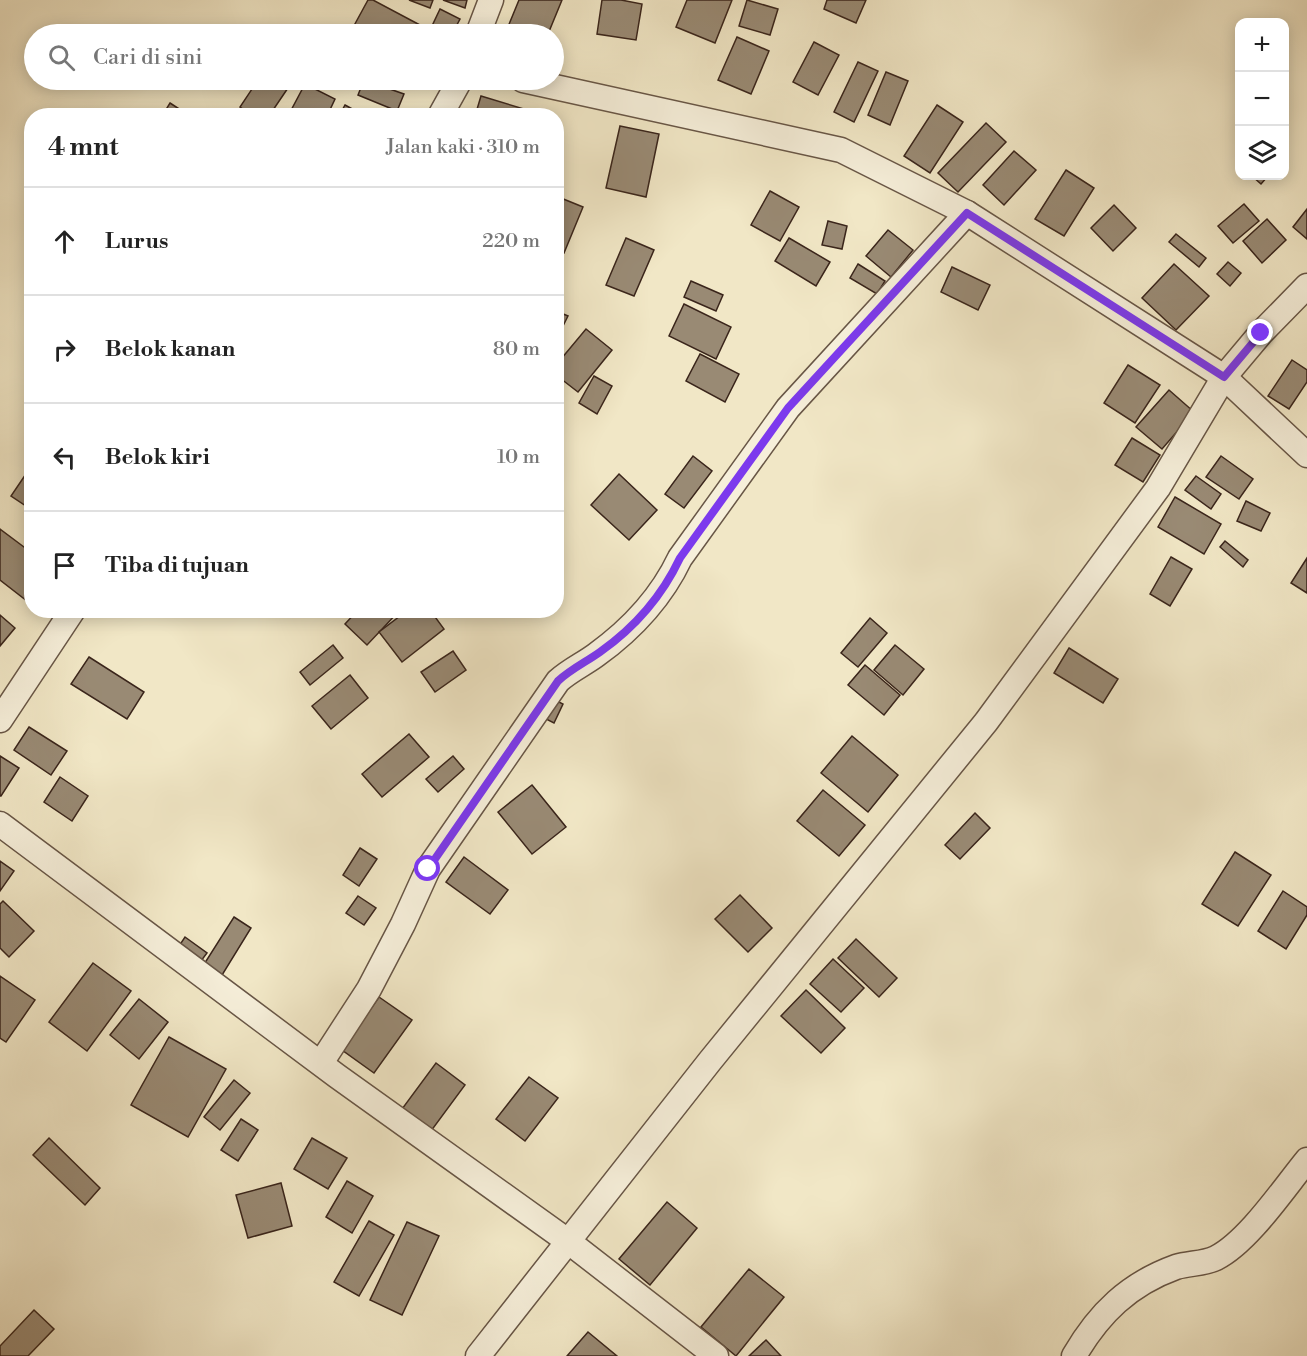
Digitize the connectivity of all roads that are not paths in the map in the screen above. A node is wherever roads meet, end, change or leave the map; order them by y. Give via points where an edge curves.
1 (490, 0) edge
2 (482, 24) edge
3 (564, 89) edge
4 (454, 90) edge
5 (444, 108) edge
6 (967, 213) junction
7 (1307, 286) edge
8 (1224, 377) junction
9 (1307, 456) edge
10 (68, 618) edge
11 (0, 720) edge
12 (0, 824) edge
13 (321, 1063) junction
14 (1307, 1160) edge
15 (569, 1242) junction
16 (478, 1356) edge
17 (716, 1356) edge
18 (1074, 1356) edge

1 - 2 street
3 - 6 street via 841,150
4 - 5 street
6 - 8 street
6 - 13 street via 788,408 680,558 669,582 652,604 621,638 558,681 428,869 369,989
7 - 8 street
8 - 9 street
8 - 15 street via 1158,488 986,722 710,1061
10 - 11 street
12 - 13 street
13 - 15 street
14 - 18 street via 1231,1248 1216,1258 1152,1276 1130,1290 1108,1309
15 - 16 street
15 - 17 street

